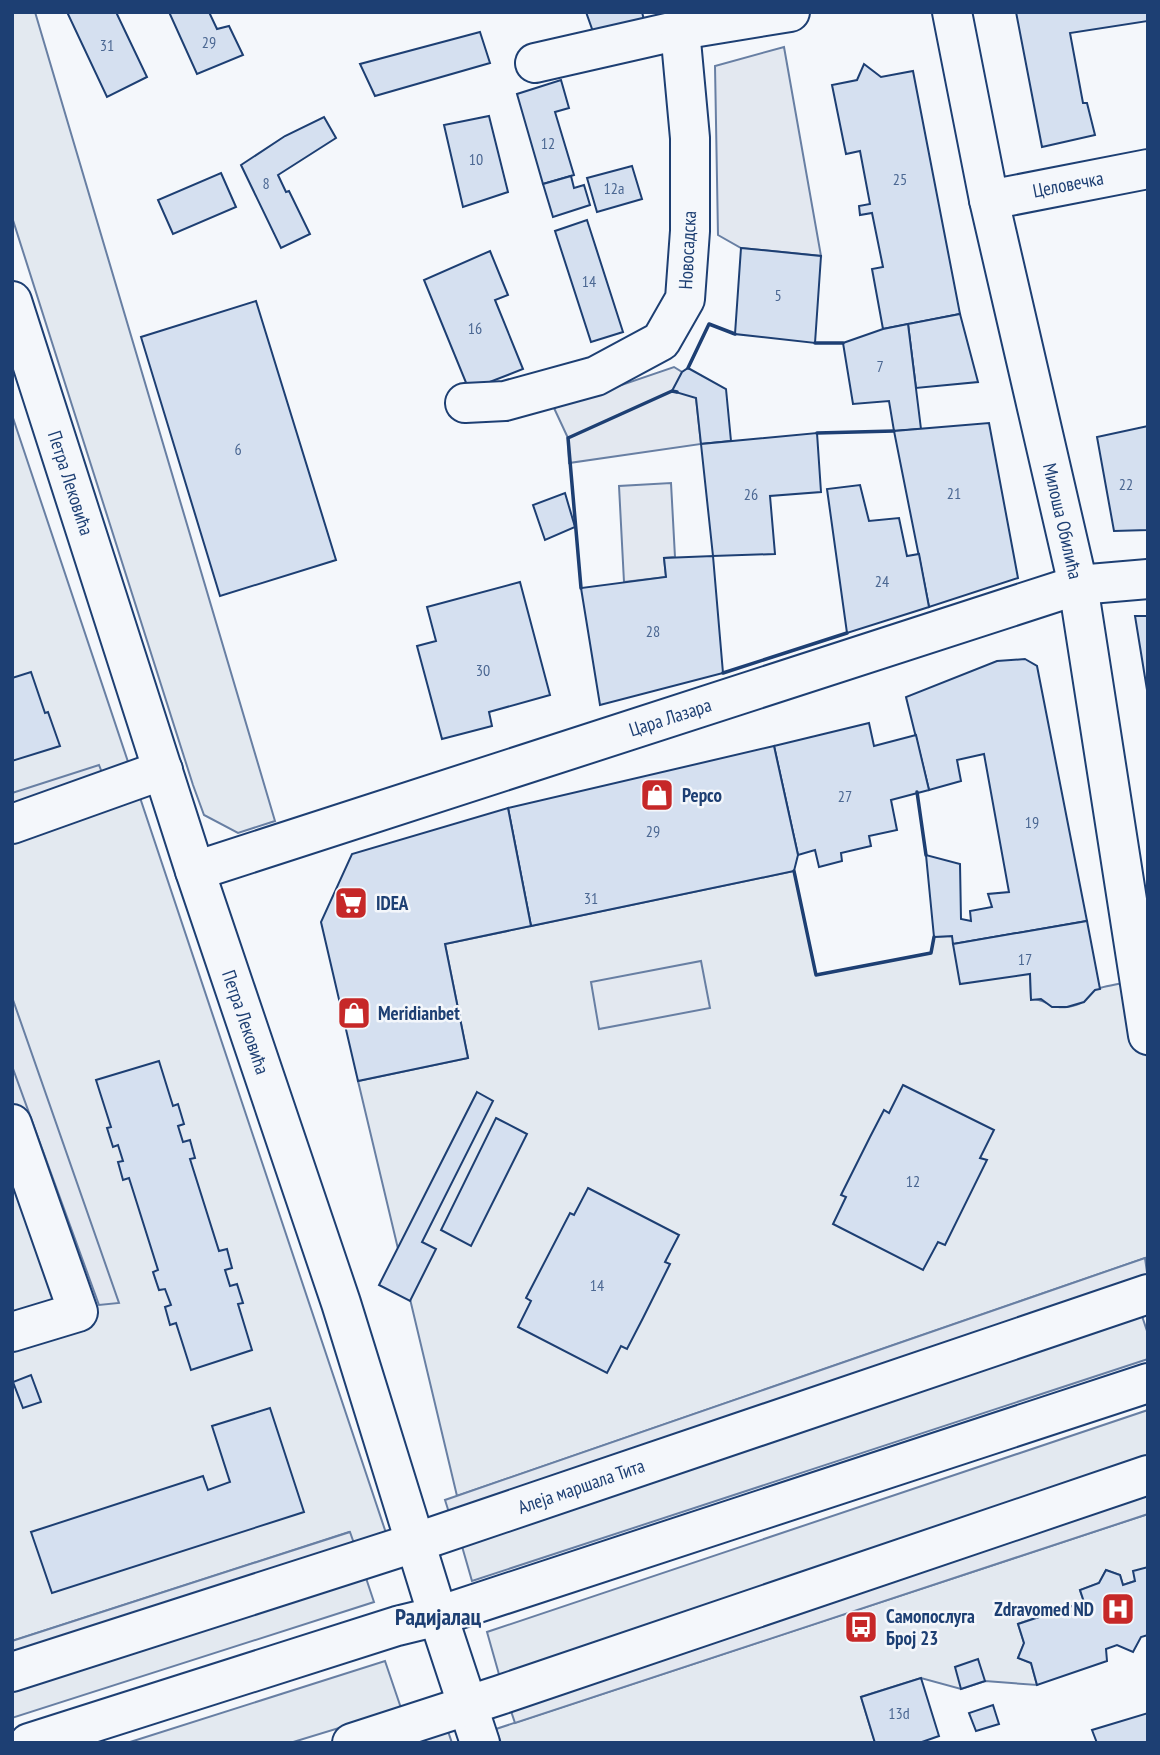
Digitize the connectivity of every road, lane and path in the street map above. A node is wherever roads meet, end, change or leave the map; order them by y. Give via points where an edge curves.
1 (790, 12) edge
2 (952, 12) edge
3 (680, 30) junction
4 (535, 63) dead end
5 (1148, 169) edge
6 (989, 200) junction
7 (12, 301) edge
8 (465, 403) dead end
9 (1148, 579) edge
10 (1078, 585) junction
11 (163, 769) junction
12 (12, 824) edge
13 (195, 871) junction
14 (1148, 1035) edge
15 (12, 1124) edge
16 (1148, 1294) edge
17 (12, 1332) edge
18 (1148, 1382) edge
19 (1148, 1475) edge
20 (416, 1542) junction
21 (438, 1616) junction
22 (12, 1672) edge
23 (468, 1705) junction
24 (29, 1743) edge
25 (352, 1743) edge
26 (480, 1743) edge

1 - 3 street
2 - 6 street, Милоша Обилића
3 - 4 street
3 - 8 street, Новосадска via 690,138 690,232 685,299 679,310 661,341 596,376 505,401
5 - 6 street, Целовечка
6 - 10 street, Милоша Обилића
7 - 11 street, Петра Лековића
9 - 10 street, Цара Лазара
10 - 13 street, Цара Лазара
10 - 14 street, Милоша Обилића
11 - 12 street
11 - 13 street, Петра Лековића
13 - 20 street, Петра Лековића via 341,1303
15 - 17 street via 78,1312
16 - 20 street, Алеја маршала Тита
18 - 21 street
19 - 23 street
20 - 21 street, Петра Лековића
20 - 22 street, Алеја маршала Тита
21 - 23 street, Петра Лековића
21 - 24 street
23 - 25 street
23 - 26 street, Петра Лековића

